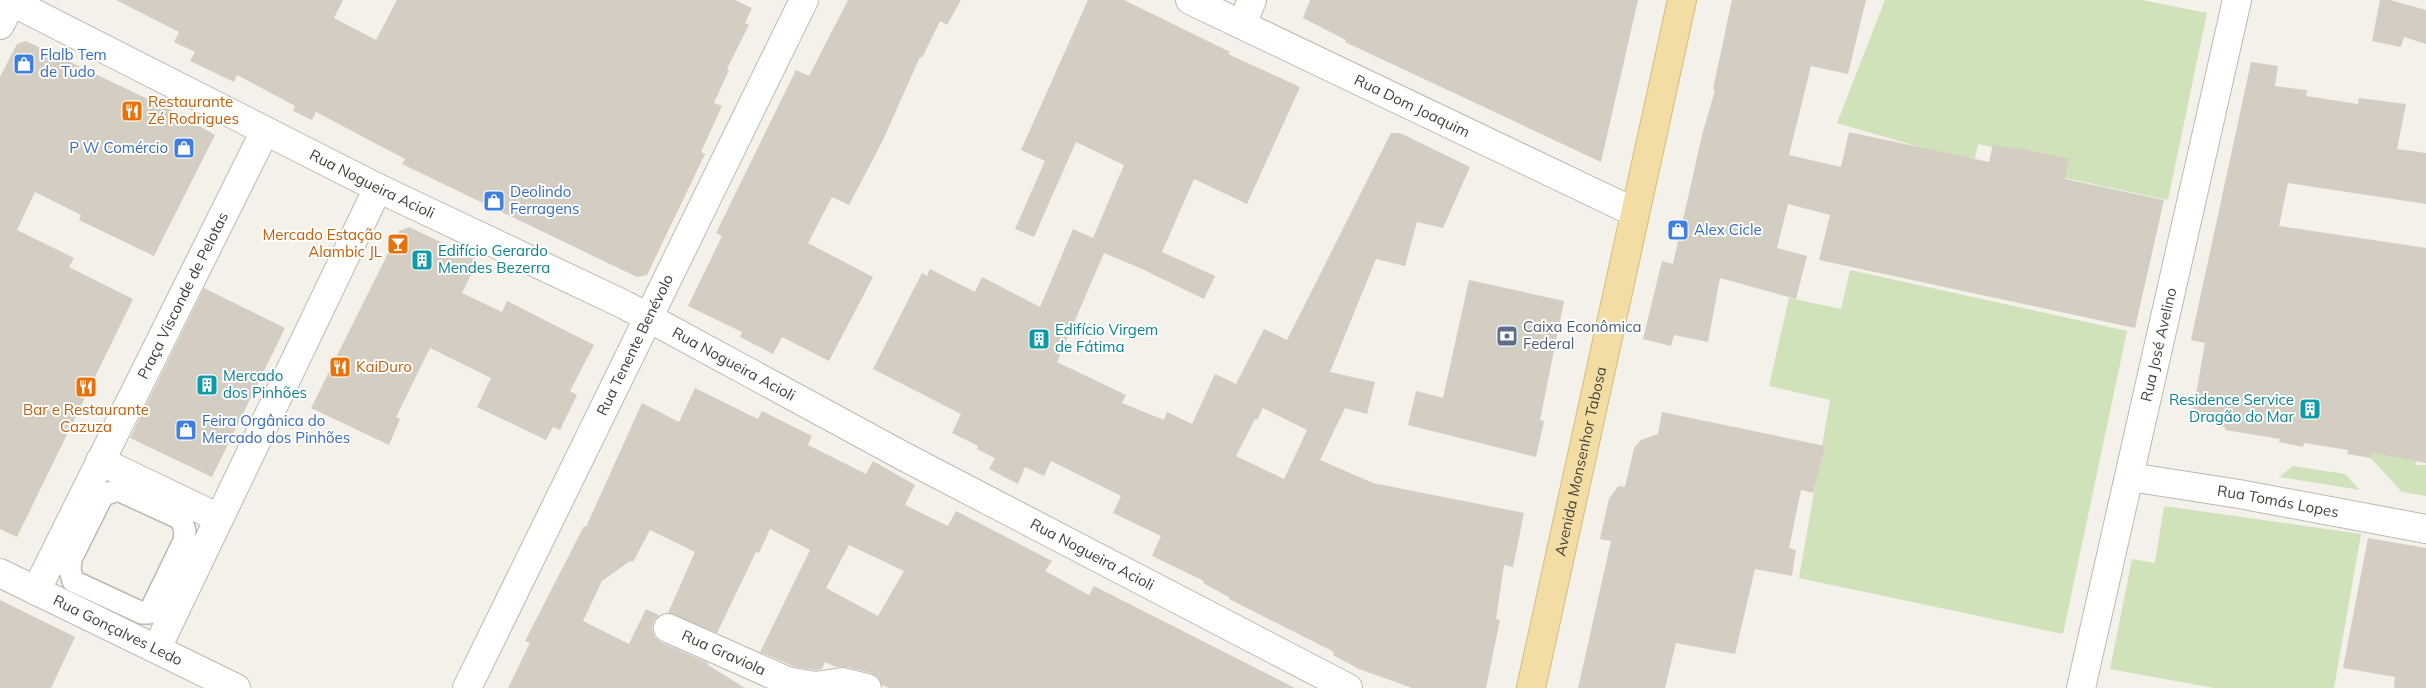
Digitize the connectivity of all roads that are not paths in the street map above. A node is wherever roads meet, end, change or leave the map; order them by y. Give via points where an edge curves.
1 (804, 0) edge
2 (1190, 0) edge
3 (1682, 0) edge
4 (2237, 0) edge
5 (8, 7) edge
6 (1247, 12) edge
7 (265, 131) junction
8 (378, 188) junction
9 (1634, 212) junction
10 (647, 318) junction
11 (100, 461) junction
12 (2130, 477) junction
13 (218, 518) junction
14 (2426, 529) edge
15 (184, 541) joint
16 (0, 573) edge
17 (36, 591) junction
18 (668, 628) dead end
19 (156, 648) junction
20 (236, 688) edge
21 (467, 688) edge
22 (867, 688) edge
23 (1348, 688) edge
24 (1532, 688) edge
25 (2081, 688) edge

1 - 10 street, Rua Tenente Benévolo
2 - 6 street, Rua Dom Joaquim
3 - 9 main road, Avenida Monsenhor Tabosa
4 - 12 street, Rua José Avelino
5 - 7 street, Rua Nogueira Acioli
6 - 9 street, Rua Dom Joaquim
7 - 8 street, Rua Nogueira Acioli
7 - 11 street, Praça Visconde de Pelotas
8 - 10 street, Rua Nogueira Acioli
8 - 13 street
9 - 24 main road, Avenida Monsenhor Tabosa
10 - 21 street, Rua Tenente Benévolo
10 - 23 street, Rua Nogueira Acioli via 903,456
11 - 13 street
11 - 17 street, Praça Visconde de Pelotas
12 - 14 street, Rua Tomás Lopes
12 - 25 street, Rua José Avelino
13 - 19 street
15 - 15 street via 148,613 74,581 70,570 71,559 103,495 111,491 118,490 181,519
16 - 17 street, Rua Gonçalves Ledo
17 - 19 street, Rua Gonçalves Ledo
18 - 22 street, Rua Graviola via 787,681 815,686 843,682
19 - 20 street, Rua Gonçalves Ledo

